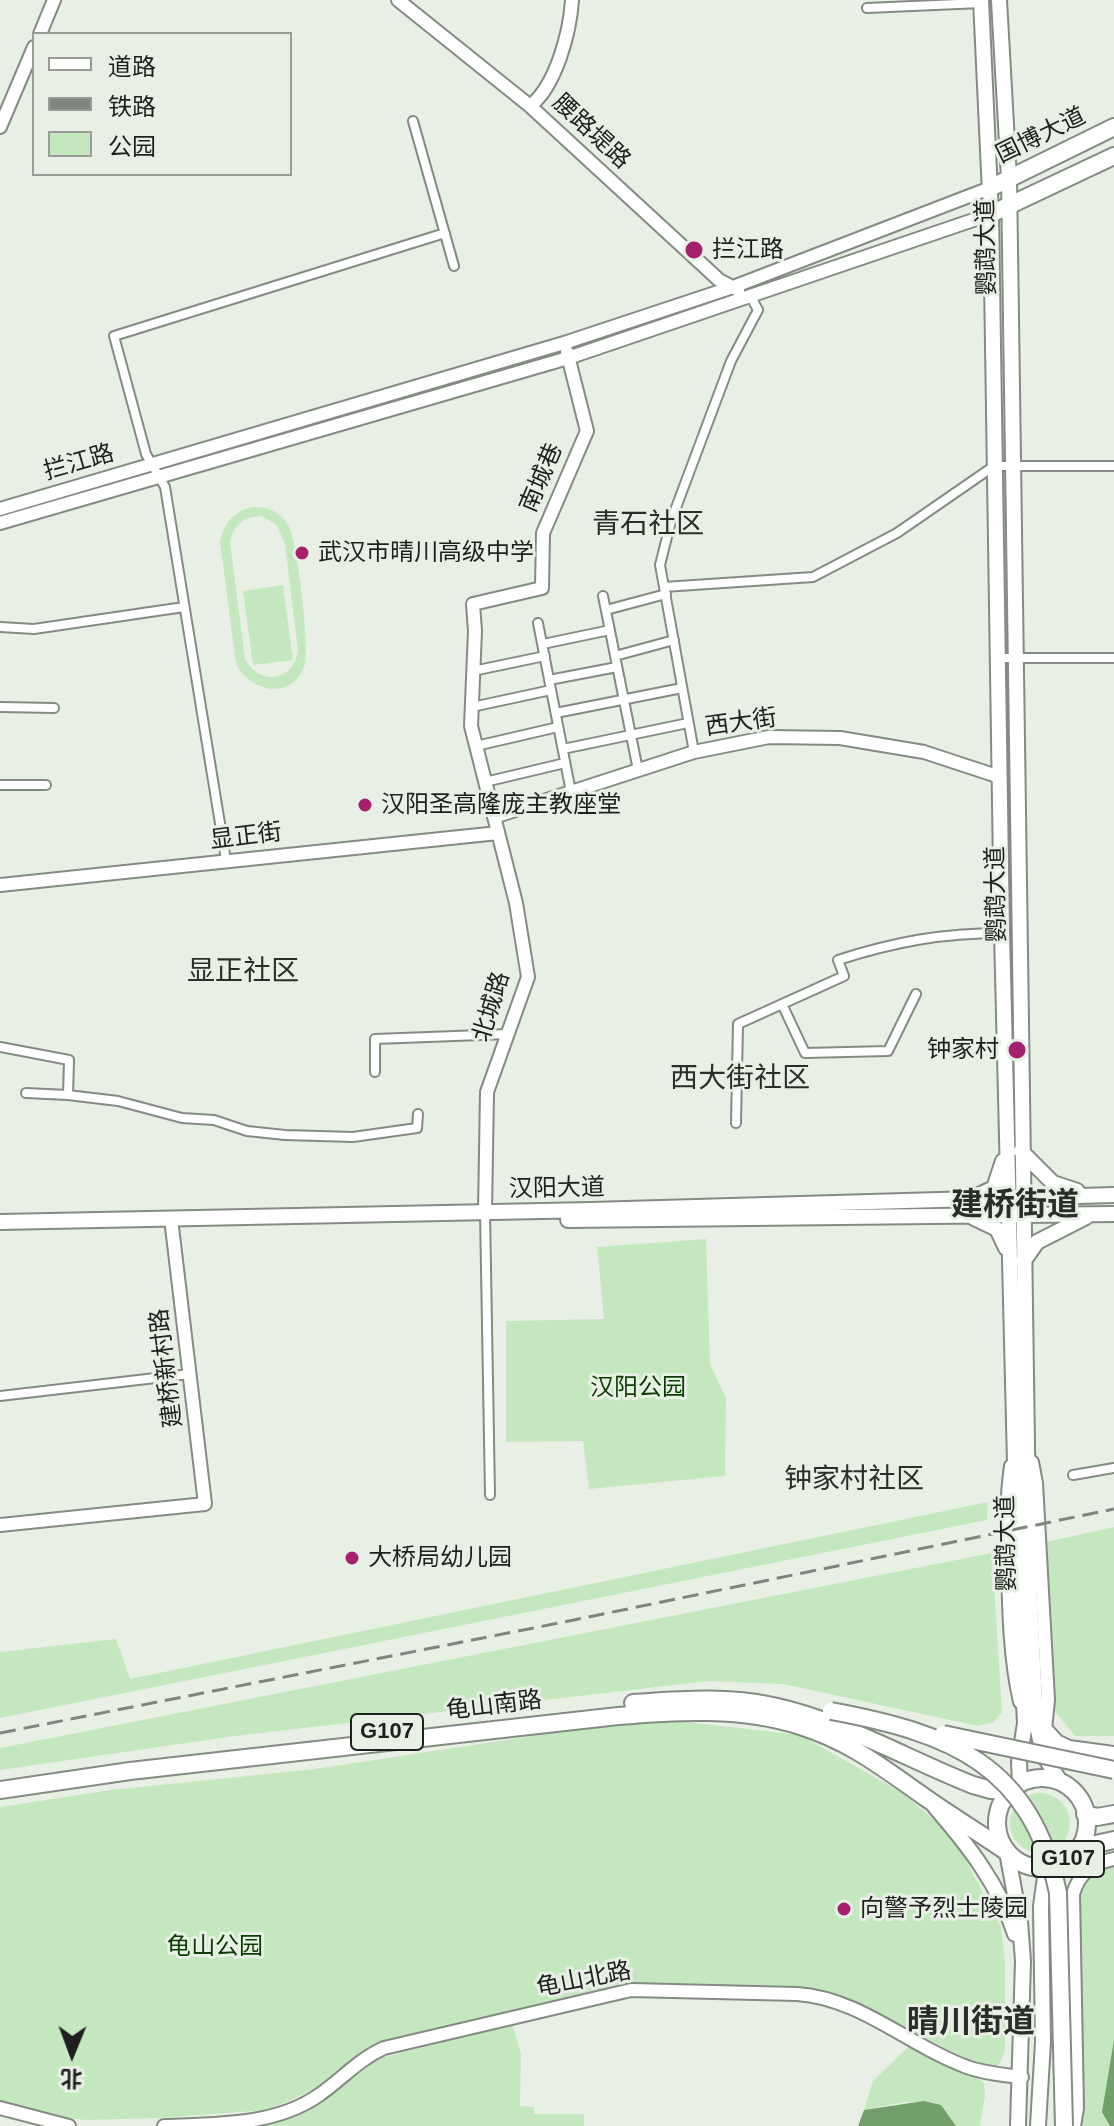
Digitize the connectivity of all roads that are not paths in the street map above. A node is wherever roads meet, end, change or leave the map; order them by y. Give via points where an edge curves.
1 (54, 0) edge
2 (398, 0) edge
3 (572, 0) edge
4 (999, 0) edge
5 (981, 2) edge
6 (873, 5) edge
7 (41, 32) edge
8 (32, 52) edge
9 (530, 106) junction
10 (413, 121) dead end
11 (0, 127) edge
12 (1114, 127) edge
13 (1114, 156) edge
14 (1009, 178) junction
15 (990, 188) junction
16 (1008, 205) junction
17 (991, 214) junction
18 (445, 233) junction
19 (454, 266) dead end
20 (733, 287) junction
21 (751, 297) junction
22 (564, 343) junction
23 (568, 358) junction
24 (153, 464) junction
25 (994, 466) junction
26 (1013, 466) junction
27 (1114, 466) edge
28 (157, 478) junction
29 (0, 509) edge
30 (0, 523) edge
31 (665, 590) junction
32 (603, 596) dead end
33 (184, 607) junction
34 (606, 610) junction
35 (538, 623) dead end
36 (0, 627) edge
37 (610, 630) junction
38 (674, 640) junction
39 (543, 644) junction
40 (545, 656) junction
41 (615, 656) junction
42 (997, 658) junction
43 (1016, 658) junction
44 (1114, 658) edge
45 (617, 667) junction
46 (473, 671) junction
47 (550, 685) junction
48 (682, 688) junction
49 (624, 700) junction
50 (0, 707) edge
51 (472, 707) junction
52 (54, 708) dead end
53 (556, 713) junction
54 (688, 723) junction
55 (558, 727) junction
56 (631, 735) junction
57 (476, 746) junction
58 (563, 749) junction
59 (694, 752) junction
60 (565, 763) junction
61 (638, 770) junction
62 (1000, 777) junction
63 (485, 782) junction
64 (0, 785) edge
65 (46, 785) dead end
66 (571, 792) junction
67 (494, 817) junction
68 (498, 833) junction
69 (226, 860) junction
70 (0, 885) edge
71 (1002, 933) junction
72 (916, 994) dead end
73 (782, 1004) junction
74 (508, 1034) junction
75 (0, 1047) edge
76 (375, 1072) dead end
77 (26, 1093) dead end
78 (68, 1095) junction
79 (418, 1114) dead end
80 (736, 1123) dead end
81 (1014, 1151) junction
82 (1093, 1195) junction
83 (1114, 1195) edge
84 (1015, 1197) junction
85 (961, 1199) junction
86 (1093, 1214) junction
87 (1114, 1214) edge
88 (1015, 1215) junction
89 (962, 1216) junction
90 (486, 1217) junction
91 (0, 1222) edge
92 (172, 1227) junction
93 (0, 1231) edge
94 (1017, 1263) junction
95 (190, 1374) junction
96 (0, 1396) edge
97 (1021, 1435) junction
98 (1114, 1468) edge
99 (1073, 1475) dead end
100 (490, 1495) dead end
101 (0, 1525) edge
102 (775, 1706) junction
103 (871, 1718) junction
104 (1035, 1724) junction
105 (1114, 1755) edge
106 (1114, 1770) edge
107 (0, 1780) edge
108 (1061, 1783) junction
109 (1015, 1787) junction
110 (0, 1790) edge
111 (927, 1798) junction
112 (1085, 1814) junction
113 (1114, 1814) edge
114 (1114, 1840) edge
115 (1007, 1852) junction
116 (1074, 1854) junction
117 (1114, 1859) edge
118 (1055, 1865) junction
119 (1023, 1961) junction
120 (1022, 2077) junction
121 (0, 2108) edge
122 (257, 2123) edge
123 (69, 2126) edge
124 (164, 2126) edge
125 (1018, 2126) edge
126 (1038, 2126) edge
127 (1064, 2126) edge
128 (1074, 2126) edge

1 - 7 street
2 - 9 street, 腰路堤路
3 - 9 street via 555,70 542,97
4 - 14 main road, 鹦鹉大道
5 - 6 street
5 - 15 main road, 鹦鹉大道
8 - 11 street
9 - 20 street, 腰路堤路 via 719,280
10 - 18 street
12 - 14 highway, 国博大道
13 - 16 highway, 国博大道
14 - 15 highway, 国博大道
14 - 16 main road, 鹦鹉大道
15 - 17 main road, 鹦鹉大道
15 - 20 street, 拦江路
16 - 17 highway, 国博大道
16 - 26 main road, 鹦鹉大道
17 - 21 street, 拦江路
17 - 25 main road, 鹦鹉大道
18 - 19 street
18 - 24 street via 114,336
20 - 21 street, 腰路堤路
20 - 22 street, 拦江路
21 - 23 street, 拦江路
21 - 31 street via 758,310 731,361 671,521 660,565
22 - 23 street, 南城巷
22 - 24 street, 拦江路
23 - 28 street, 拦江路
23 - 46 street, 南城巷 via 587,431 543,533 542,588 473,604
24 - 28 street
24 - 29 street, 拦江路
25 - 26 street
25 - 31 street via 897,533 813,577
25 - 42 main road, 鹦鹉大道
26 - 27 street
26 - 43 main road, 鹦鹉大道
28 - 30 street, 拦江路
28 - 33 street via 165,487
31 - 34 street
31 - 38 street
32 - 34 street
33 - 36 street via 34,629
33 - 69 street
34 - 37 street
35 - 39 street
37 - 39 street
37 - 41 street
38 - 41 street
38 - 48 street
39 - 40 street
40 - 46 street
40 - 47 street
41 - 45 street
42 - 43 street
42 - 62 main road, 鹦鹉大道
43 - 44 street
43 - 81 main road, 鹦鹉大道
45 - 47 street
45 - 49 street
46 - 51 street, 南城巷
47 - 51 street
47 - 53 street
48 - 49 street
48 - 54 street
49 - 53 street
49 - 56 street
50 - 52 street
51 - 57 street, 南城巷
53 - 55 street
54 - 56 street
54 - 59 street
55 - 57 street
55 - 58 street
56 - 58 street
56 - 61 street
57 - 63 street, 南城巷
58 - 60 street
59 - 61 street, 西大街
59 - 62 street, 西大街 via 769,737 840,738 924,752
60 - 63 street
60 - 66 street
61 - 66 street, 西大街
62 - 71 main road, 鹦鹉大道
63 - 67 street, 南城巷
64 - 65 street
66 - 67 street, 西大街
67 - 68 street, 北城路
68 - 69 street, 显正街 via 373,840
68 - 74 street, 北城路 via 528,977
69 - 70 street, 显正街
71 - 73 street via 956,933 891,943 838,960 844,976
71 - 81 main road, 鹦鹉大道
72 - 73 street via 888,1051 805,1053
73 - 80 street via 738,1024
74 - 76 street via 375,1039
74 - 90 street, 北城路 via 487,1092
75 - 78 street via 69,1060
77 - 78 street
78 - 79 street via 285,1135 376,1135 417,1128
81 - 82 main road via 1053,1183
81 - 84 main road, 鹦鹉大道
81 - 85 main road via 994,1188
82 - 83 main road, 汉阳大道
82 - 84 main road, 汉阳大道
84 - 85 main road, 汉阳大道
84 - 88 main road, 鹦鹉大道
85 - 90 main road, 汉阳大道
86 - 87 main road, 汉阳大道
86 - 88 main road, 汉阳大道
86 - 94 main road via 1037,1242
88 - 89 main road, 汉阳大道
88 - 94 main road, 鹦鹉大道
89 - 90 main road, 汉阳大道
89 - 94 main road via 997,1229
90 - 91 main road, 汉阳大道
90 - 92 main road, 汉阳大道
90 - 100 street
92 - 93 main road, 汉阳大道
92 - 95 street, 建桥新村路
94 - 97 main road, 鹦鹉大道
95 - 96 street
95 - 101 street, 建桥新村路 via 205,1504
97 - 104 main road, 鹦鹉大道
97 - 104 street via 1006,1496 1008,1594 1014,1679
98 - 99 street
102 - 103 highway, bridge
102 - 107 highway, 龟山南路 / G107 via 696,1699 623,1704
102 - 109 highway, G107 via 981,1788
103 - 106 highway, bridge
103 - 127 highway, bridge via 920,1732 974,1757 1012,1791 1038,1830 1058,1893
104 - 105 highway via 1069,1749
104 - 108 main road, 鹦鹉大道 via 1043,1754
104 - 109 main road, 鹦鹉大道
108 - 109 highway, G107 via 1040,1778
108 - 112 highway, G107 via 1077,1795
109 - 115 highway, G107 via 998,1814 1000,1841
110 - 111 highway, 龟山南路 / G107 via 160,1767 683,1712 755,1716 800,1726 865,1754
111 - 115 highway, G107
111 - 119 main road via 999,1895
112 - 113 highway, G107
112 - 116 highway, G107 via 1086,1828
114 - 116 highway, G107
115 - 118 highway, G107 via 1029,1866
115 - 119 main road
116 - 118 highway, G107
117 - 128 street via 1089,1869 1073,1894
118 - 126 main road via 1045,1877 1042,1898
119 - 120 main road
120 - 122 street, 龟山北路 via 969,2068 822,1997 631,1990 384,2048 309,2101
120 - 125 main road
121 - 123 street
122 - 124 street, 龟山北路

